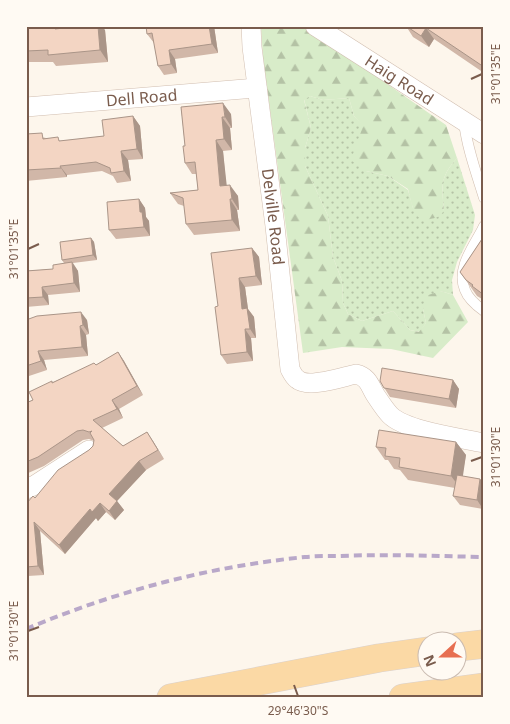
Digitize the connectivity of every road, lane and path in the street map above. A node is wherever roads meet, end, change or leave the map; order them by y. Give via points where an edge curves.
1 (251, 26) edge
2 (315, 26) edge
3 (257, 88) junction
4 (26, 107) edge
5 (463, 120) junction
6 (484, 134) edge
7 (484, 198) edge
8 (484, 226) edge
9 (484, 311) edge
10 (484, 443) edge
11 (89, 450) edge
12 (26, 488) edge
13 (484, 644) edge
14 (468, 646) edge
15 (418, 652) edge
16 (484, 687) edge
17 (171, 698) edge
18 (403, 698) edge

1 - 3 street, Delville Road
2 - 5 street, Haig Road
3 - 4 street, Dell Road
3 - 10 street, Delville Road via 290,369 295,379 310,384 356,374 372,386 375,396 391,416 402,422 415,428
5 - 6 street, Haig Road
5 - 7 lane
8 - 9 lane via 462,276 465,291
11 - 12 street
13 - 14 main road
15 - 17 main road
16 - 18 main road

